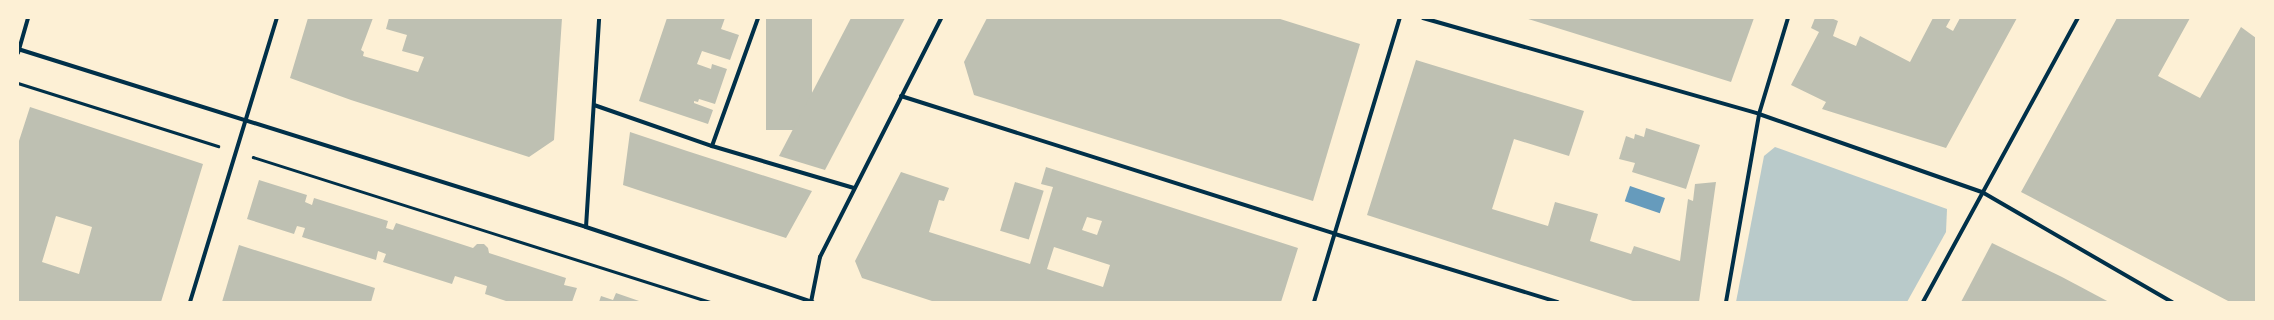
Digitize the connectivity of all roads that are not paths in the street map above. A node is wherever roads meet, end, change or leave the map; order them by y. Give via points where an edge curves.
1 (28, 18) edge
2 (277, 18) edge
3 (599, 18) edge
4 (758, 18) edge
5 (941, 18) edge
6 (1400, 18) edge
7 (1423, 18) edge
8 (1788, 18) edge
9 (2078, 18) edge
10 (18, 50) edge
11 (901, 96) junction
12 (594, 106) junction
13 (1759, 114) junction
14 (246, 121) junction
15 (712, 146) junction
16 (854, 188) junction
17 (1982, 192) junction
18 (586, 227) junction
19 (1335, 234) junction
20 (190, 302) edge
21 (812, 302) edge
22 (1314, 302) edge
23 (1558, 302) edge
24 (1726, 302) edge
25 (1923, 302) edge
26 (2172, 302) edge

1 - 10 street
2 - 14 street
3 - 12 street
4 - 15 street
5 - 11 street
6 - 19 street
7 - 13 street
8 - 13 street
9 - 17 street
10 - 14 street
11 - 16 street
11 - 19 street
12 - 15 street
12 - 18 street
13 - 17 street
13 - 24 street
14 - 18 street
14 - 20 street
15 - 16 street
16 - 21 street via 820,257
17 - 25 street
17 - 26 street
18 - 21 street
19 - 22 street
19 - 23 street

